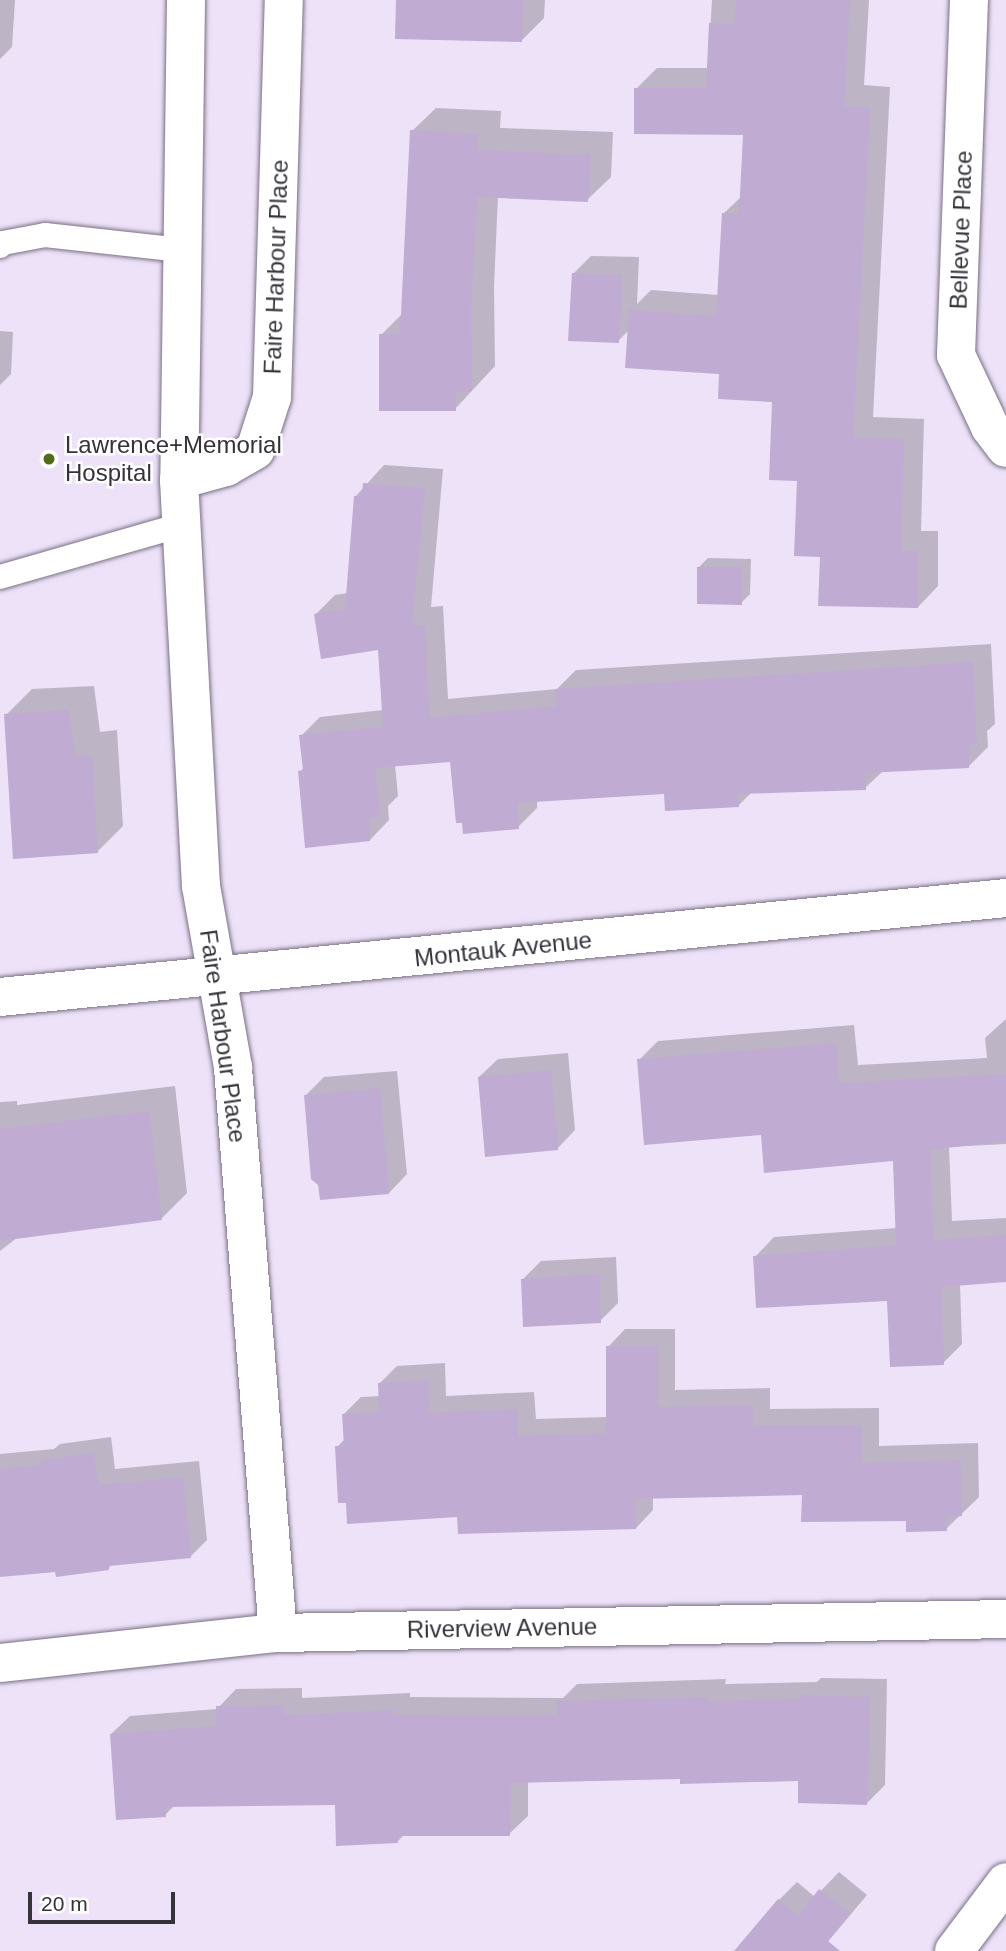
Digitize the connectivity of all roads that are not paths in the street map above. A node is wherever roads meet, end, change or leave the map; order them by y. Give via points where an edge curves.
1 (186, 0) edge
2 (284, 0) edge
3 (969, 0) edge
4 (0, 246) edge
5 (181, 250) junction
6 (1006, 448) edge
7 (179, 480) junction
8 (181, 525) junction
9 (0, 577) edge
10 (1006, 898) edge
11 (217, 978) junction
12 (0, 997) edge
13 (1006, 1619) edge
14 (278, 1633) junction
15 (0, 1663) edge
16 (1006, 1882) edge
17 (954, 1951) edge

1 - 5 street, Faire Harbour Place
2 - 7 street, Faire Harbour Place via 272,397 255,450 226,467
3 - 6 street, Bellevue Place via 956,355 990,427
4 - 5 lane via 44,235
5 - 7 street, Faire Harbour Place
7 - 8 street, Faire Harbour Place
8 - 9 lane
8 - 11 street, Faire Harbour Place via 201,886
10 - 11 street, Montauk Avenue
11 - 12 street, Montauk Avenue
11 - 14 street, Faire Harbour Place via 233,1068
13 - 14 street, Riverview Avenue
14 - 15 street, Riverview Avenue
16 - 17 street

